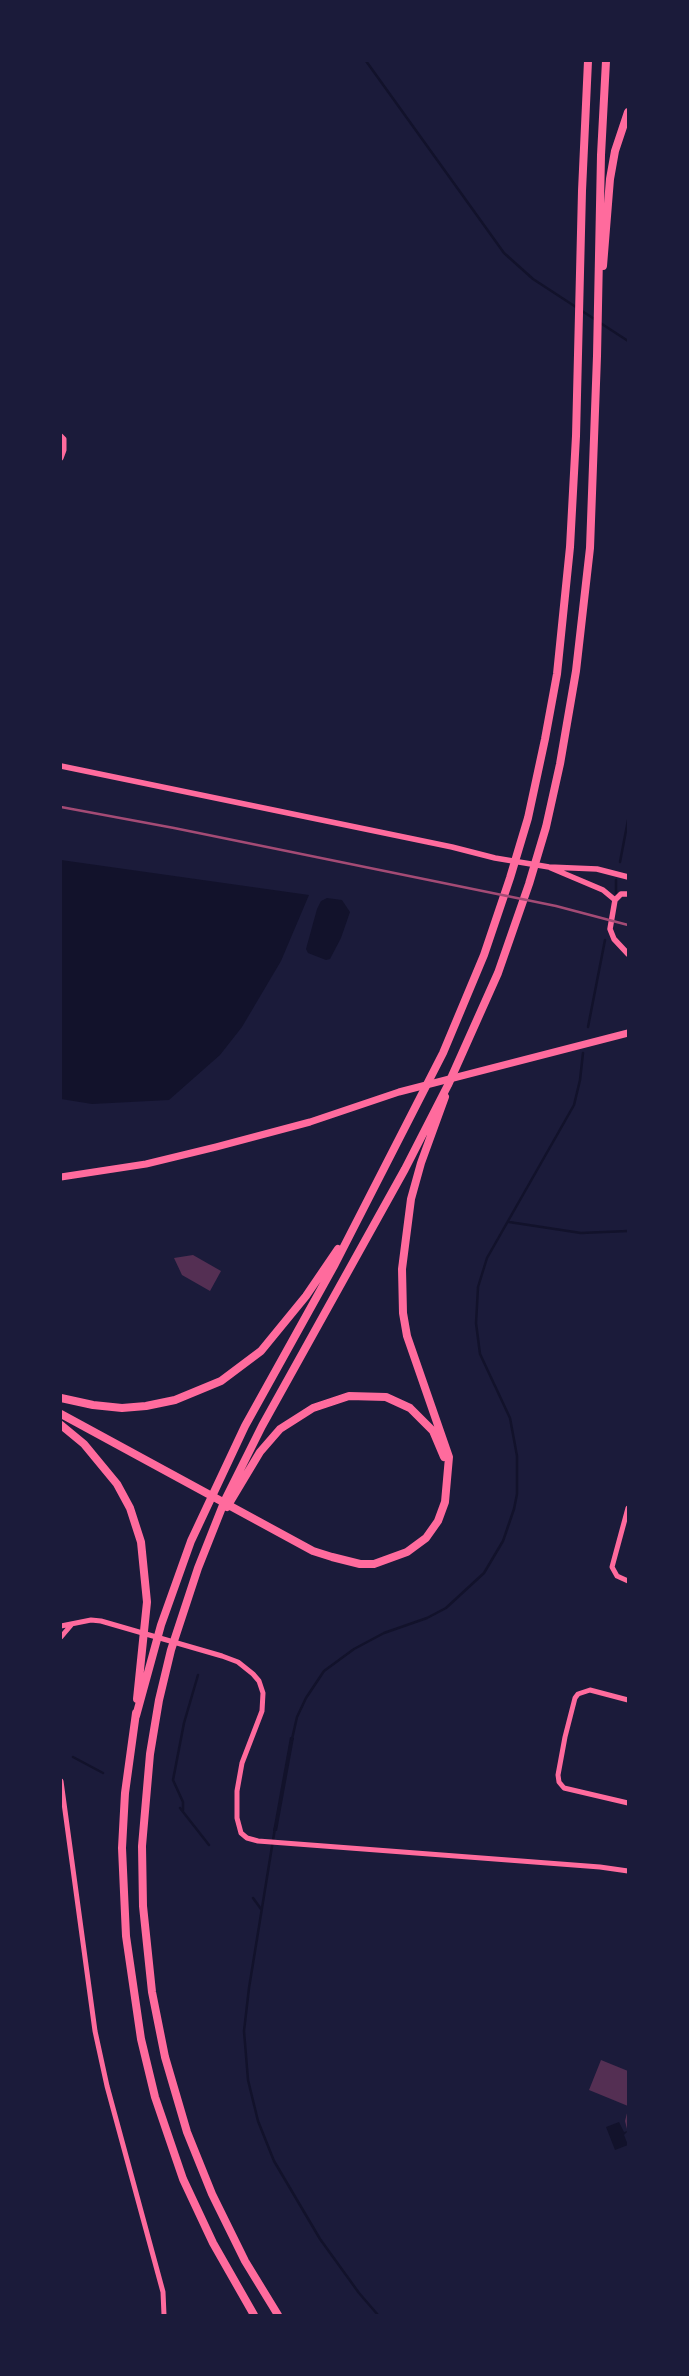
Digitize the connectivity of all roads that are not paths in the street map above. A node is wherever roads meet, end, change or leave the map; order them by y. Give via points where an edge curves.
1 (588, 61) edge
2 (606, 61) edge
3 (628, 112) edge
4 (599, 293) junction
5 (61, 436) edge
6 (61, 458) edge
7 (61, 766) edge
8 (549, 867) junction
9 (628, 877) edge
10 (628, 894) edge
11 (616, 900) junction
12 (628, 954) edge
13 (628, 1032) edge
14 (448, 1086) junction
15 (61, 1177) edge
16 (356, 1220) junction
17 (61, 1398) edge
18 (61, 1414) edge
19 (61, 1425) edge
20 (241, 1477) junction
21 (449, 1478) junction
22 (628, 1508) edge
23 (628, 1581) edge
24 (73, 1624) junction
25 (61, 1626) edge
26 (61, 1637) edge
27 (628, 1700) edge
28 (136, 1716) junction
29 (61, 1782) edge
30 (628, 1803) edge
31 (628, 1871) edge
32 (164, 2315) edge
33 (254, 2315) edge
34 (278, 2315) edge

1 - 16 highway via 576,436 566,591 556,674 540,763 516,860 484,955 444,1053
2 - 4 highway
3 - 4 highway via 610,178
4 - 14 highway via 590,548 577,662 560,764 543,836 515,927 486,1003
5 - 6 street via 64,450
7 - 8 street
8 - 9 street via 605,870
8 - 11 street via 603,890
10 - 11 street via 621,894
11 - 12 street via 610,929 614,939
13 - 15 main road via 480,1070 225,1145 137,1165
14 - 20 highway via 270,1410
14 - 21 highway via 417,1177 407,1222 402,1269 407,1336 446,1444
16 - 17 highway via 287,1321 261,1351 221,1381 175,1400 146,1406 93,1406
16 - 28 highway via 223,1469 201,1518 161,1625
18 - 21 highway via 313,1551 345,1561 370,1564 393,1559 426,1538 438,1521
19 - 28 highway via 102,1462 117,1484 130,1508 145,1560 146,1620
20 - 21 highway via 280,1430 300,1415 334,1400 371,1395 396,1401 427,1422 437,1437
20 - 34 highway via 214,1528 171,1650 150,1754 144,1809 143,1906 152,1992 165,2057 198,2164 245,2261
22 - 23 street via 612,1567 617,1576
24 - 25 street
24 - 26 street
24 - 31 street via 101,1621 189,1646 238,1662 259,1681 263,1693 262,1711 242,1763 237,1791 237,1818 241,1833 247,1838 287,1844
27 - 30 street via 590,1690 578,1694 558,1774 564,1788
28 - 33 highway via 125,1793 123,1874 126,1936 140,2039 155,2097 183,2178 213,2243
29 - 32 street via 95,2031 163,2292

